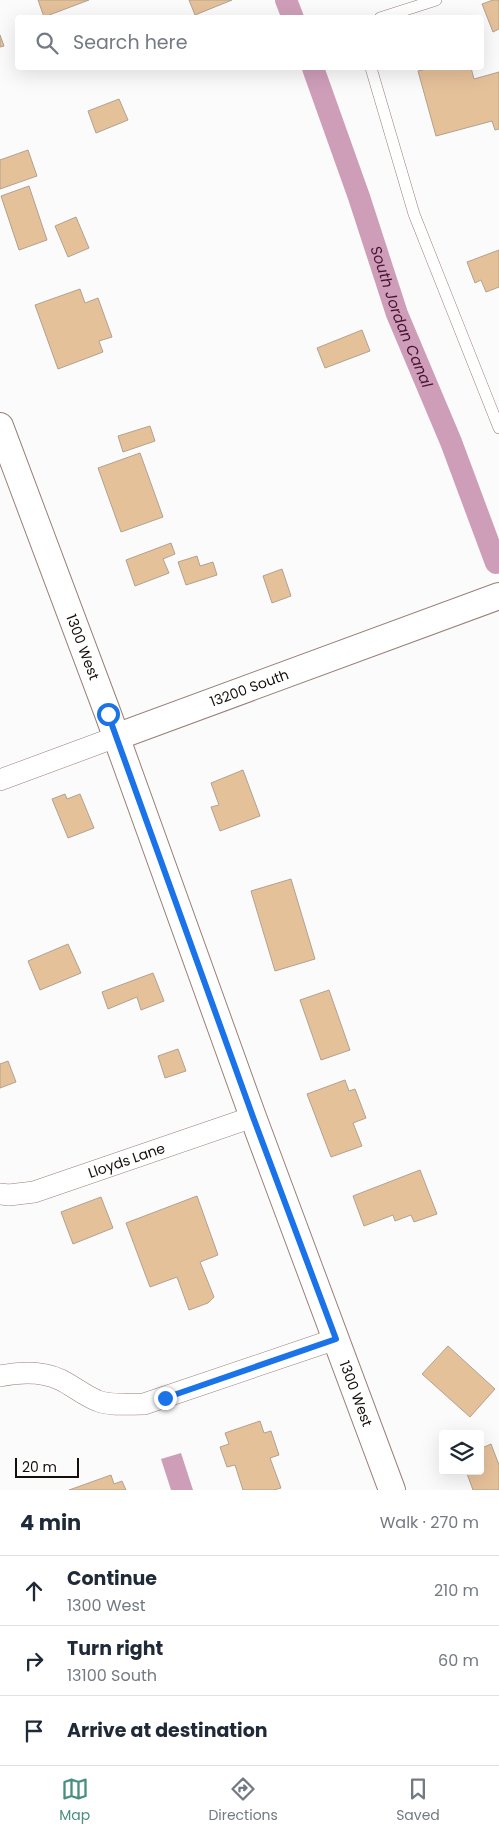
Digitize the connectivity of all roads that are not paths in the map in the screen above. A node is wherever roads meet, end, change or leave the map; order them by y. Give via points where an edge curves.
1 (436, 0) edge
2 (389, 15) edge
3 (372, 70) edge
4 (0, 426) edge
5 (499, 428) edge
6 (499, 596) edge
7 (116, 737) junction
8 (0, 780) edge
9 (253, 1117) junction
10 (0, 1194) edge
11 (336, 1339) junction
12 (0, 1376) edge
13 (392, 1490) edge

1 - 2 lane
3 - 5 lane via 414,214
4 - 7 street, 1300 West
6 - 7 street, 13200 South
7 - 8 street, 13200 South
7 - 9 street, 1300 West
9 - 10 street, Lloyds Lane via 41,1190
9 - 11 street, 1300 West
11 - 12 street via 144,1404 121,1405 99,1401 59,1379 37,1373
11 - 13 street, 1300 West

